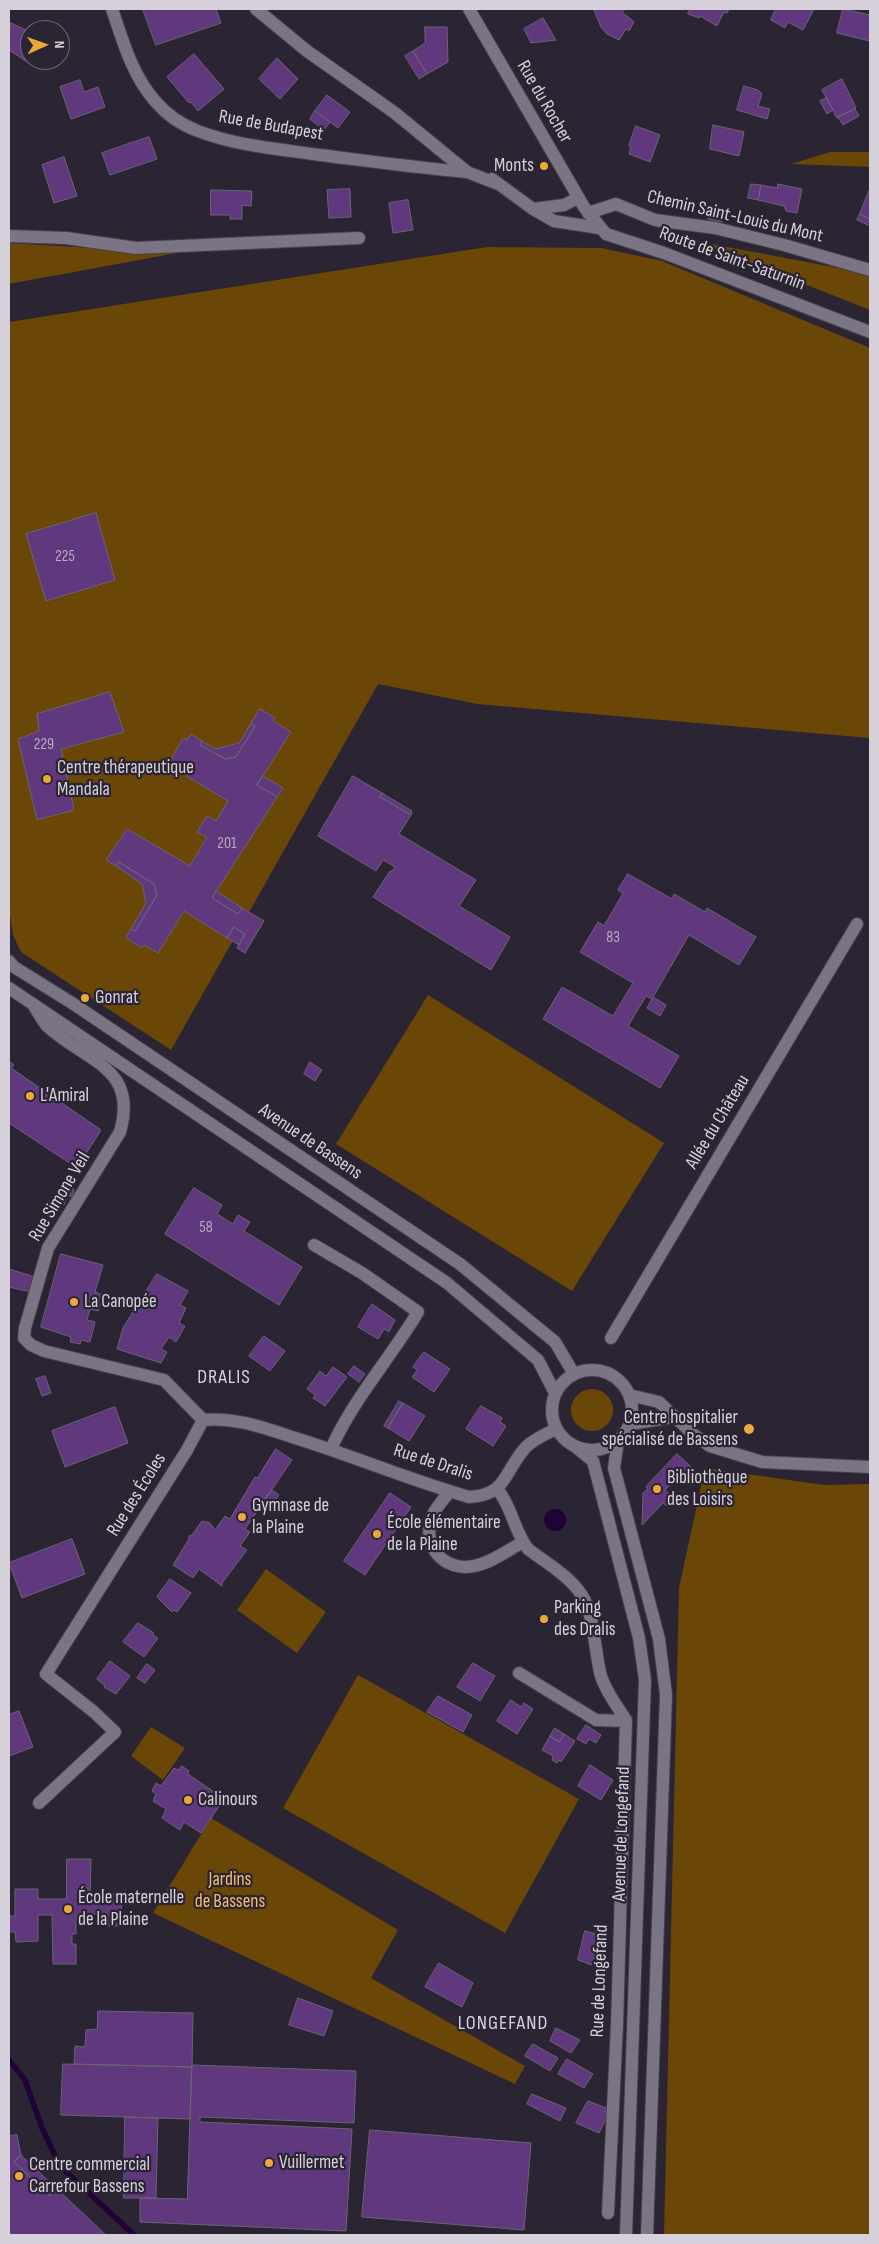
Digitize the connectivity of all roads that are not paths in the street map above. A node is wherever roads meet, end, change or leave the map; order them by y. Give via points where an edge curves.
1 (112, 9) edge
2 (256, 9) edge
3 (469, 9) edge
4 (454, 161) junction
5 (432, 169) junction
6 (467, 172) junction
7 (498, 184) junction
8 (578, 198) junction
9 (533, 209) junction
10 (588, 213) junction
11 (565, 223) junction
12 (599, 228) junction
13 (9, 236) edge
14 (359, 238) dead end
15 (870, 270) edge
16 (870, 332) edge
17 (857, 924) dead end
18 (9, 961) edge
19 (9, 988) edge
20 (33, 1004) junction
21 (314, 1245) dead end
22 (611, 1338) dead end
23 (574, 1374) junction
24 (555, 1393) junction
25 (629, 1395) junction
26 (674, 1417) junction
27 (202, 1420) junction
28 (630, 1424) junction
29 (556, 1428) junction
30 (618, 1441) junction
31 (576, 1447) junction
32 (332, 1449) junction
33 (870, 1467) edge
34 (498, 1490) junction
35 (450, 1492) junction
36 (523, 1542) junction
37 (519, 1673) dead end
38 (626, 1721) junction
39 (39, 1803) dead end
40 (608, 2213) dead end
41 (626, 2235) edge
42 (647, 2235) edge

1 - 5 street, Rue de Budapest via 141,82 156,102 190,128 243,144
2 - 4 street
3 - 8 street, Rue du Rocher
4 - 5 street, Rue de Budapest
4 - 6 street
4 - 7 street via 476,167
5 - 6 street, Rue de Budapest
6 - 7 street
7 - 9 street
8 - 9 street via 564,205
8 - 10 street, Rue du Rocher
9 - 11 street
10 - 11 street, Chemin Saint-Louis du Mont
10 - 12 street, Route de Saint-Saturnin
10 - 15 street, Chemin Saint-Louis du Mont via 616,204 655,220 715,228
11 - 12 street
12 - 16 street, Route de Saint-Saturnin via 622,241 664,253
13 - 14 street via 66,238 136,248
17 - 22 street, Allée du Château
18 - 23 street, Avenue de Bassens via 14,968 460,1264 555,1342
19 - 20 street, Avenue de Bassens
20 - 24 street, Avenue de Bassens via 447,1283 538,1360
20 - 27 street, Rue Simone Veil via 47,1026 113,1074 120,1087 124,1116 120,1132 48,1248 24,1338 44,1351 164,1380
21 - 32 street via 418,1312 342,1425
23 - 24 street
23 - 25 street via 596,1370 607,1373 622,1383
24 - 29 street via 552,1405
25 - 26 street via 659,1402
25 - 28 street
26 - 28 street
26 - 33 street via 710,1446 762,1462
27 - 32 street via 222,1418 244,1422
27 - 39 street, Rue des Écoles via 172,1474 46,1674 115,1732
28 - 30 street
29 - 31 street
29 - 34 street via 527,1446 510,1467
30 - 31 street via 598,1450
30 - 42 street, Avenue de Longefand via 614,1468 658,1639 666,1695
31 - 41 street, Avenue de Longefand via 593,1461 639,1638 645,1680
32 - 35 street, Rue de Dralis
34 - 35 street, Rue de Dralis via 485,1496 469,1497
34 - 36 street via 506,1499
35 - 36 street via 432,1516 428,1535 442,1561 457,1568 475,1566
36 - 38 street via 582,1595 596,1643 601,1676
37 - 38 street via 596,1720
38 - 40 street, Rue de Longefand via 618,2014

